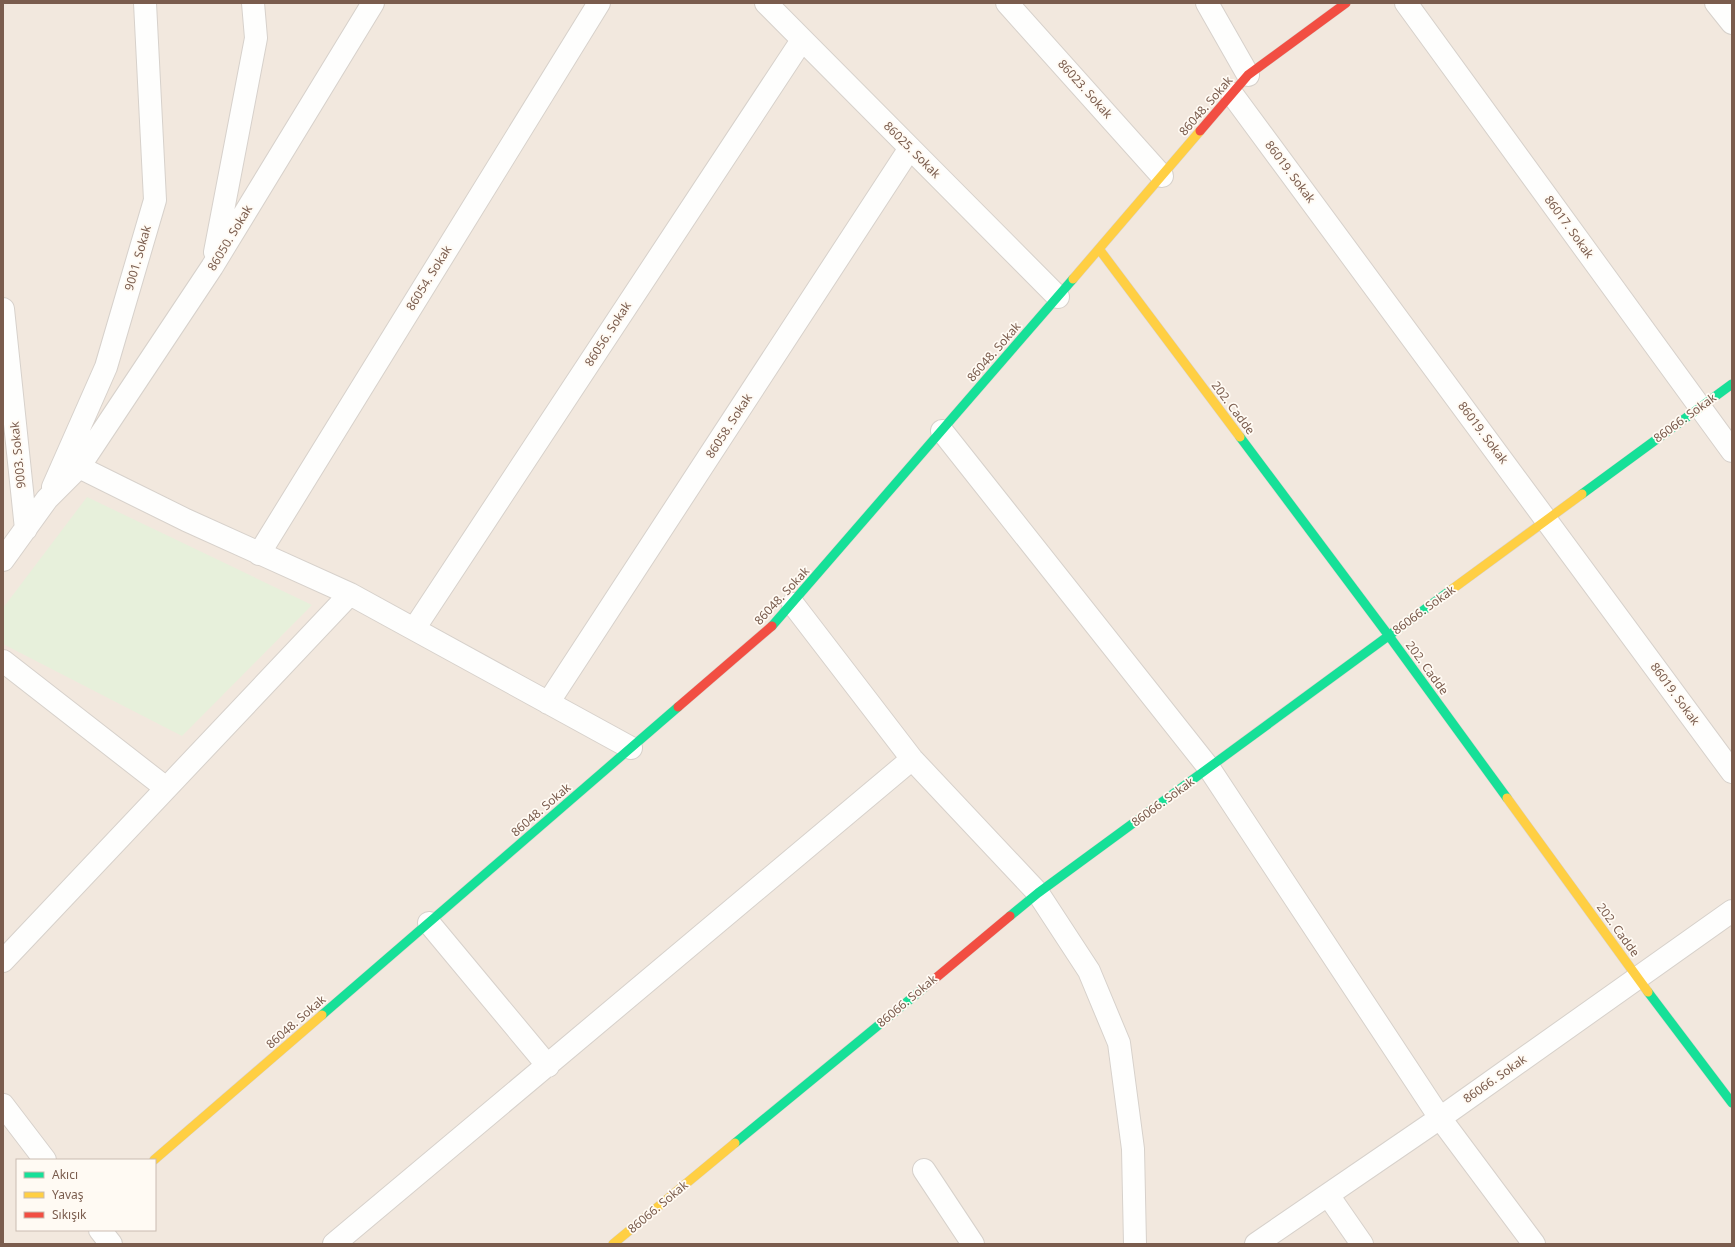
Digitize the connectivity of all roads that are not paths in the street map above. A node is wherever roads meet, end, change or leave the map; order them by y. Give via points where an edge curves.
1 (145, 3) edge
2 (253, 3) edge
3 (373, 3) edge
4 (599, 3) edge
5 (766, 3) edge
6 (1007, 3) edge
7 (1207, 3) edge
8 (1346, 3) edge
9 (1406, 3) edge
10 (1716, 3) edge
11 (1732, 23) edge
12 (802, 40) junction
13 (1248, 75) junction
14 (1232, 94) junction
15 (910, 148) junction
16 (1162, 176) junction
17 (1099, 249) junction
18 (212, 267) junction
19 (1058, 297) junction
20 (3, 309) edge
21 (1732, 384) edge
22 (1700, 408) junction
23 (942, 431) junction
24 (1732, 451) edge
25 (79, 467) junction
26 (47, 499) junction
27 (1547, 520) junction
28 (26, 529) junction
29 (259, 554) junction
30 (3, 560) edge
31 (350, 594) junction
32 (793, 604) junction
33 (414, 629) junction
34 (1389, 636) junction
35 (3, 661) edge
36 (548, 703) junction
37 (631, 748) junction
38 (912, 759) junction
39 (1209, 768) junction
40 (1732, 772) edge
41 (166, 788) junction
42 (1038, 893) junction
43 (1732, 912) edge
44 (429, 923) junction
45 (3, 960) edge
46 (1638, 978) junction
47 (548, 1066) junction
48 (1732, 1103) edge
49 (3, 1105) edge
50 (1440, 1118) junction
51 (44, 1159) edge
52 (155, 1159) edge
53 (924, 1170) dead end
54 (1328, 1195) junction
55 (101, 1231) edge
56 (111, 1244) edge
57 (334, 1244) edge
58 (613, 1244) edge
59 (973, 1244) edge
60 (1135, 1244) edge
61 (1256, 1244) edge
62 (1362, 1244) edge
63 (1534, 1244) edge

1 - 26 street, 9001. Sokak via 155,200 106,367
2 - 18 street via 256,38
3 - 18 street, 86050. Sokak
4 - 29 street, 86054. Sokak
5 - 12 street, 86025. Sokak
6 - 16 street, 86023. Sokak
7 - 13 street
8 - 13 street, 86048. Sokak
9 - 22 street, 86017. Sokak
10 - 11 street
12 - 15 street, 86025. Sokak
12 - 33 street, 86056. Sokak
13 - 14 street, 86048. Sokak
14 - 16 street, 86048. Sokak
14 - 27 street, 86019. Sokak
15 - 19 street, 86025. Sokak
15 - 36 street, 86058. Sokak
16 - 17 street, 86048. Sokak
17 - 19 street, 86048. Sokak
17 - 34 street, 202. Cadde
18 - 25 street, 86050. Sokak
19 - 23 street, 86048. Sokak
20 - 28 street, 9003. Sokak
21 - 22 street, 86066. Sokak
22 - 24 street, 86017. Sokak
22 - 27 street, 86066. Sokak
23 - 32 street, 86048. Sokak
23 - 39 street
25 - 26 street, 86050. Sokak
25 - 29 street
26 - 28 street
27 - 34 street, 86066. Sokak
27 - 40 street, 86019. Sokak
28 - 30 street
29 - 31 street
31 - 33 street
31 - 41 street
32 - 37 street, 86048. Sokak via 778,621
32 - 38 street
33 - 36 street
34 - 39 street, 86066. Sokak
34 - 46 street, 202. Cadde
35 - 41 street
36 - 37 street
37 - 44 street, 86048. Sokak
38 - 42 street
38 - 47 street
39 - 42 street, 86066. Sokak
39 - 50 street
41 - 45 street
42 - 58 street, 86066. Sokak
42 - 60 street via 1089,971 1119,1043 1133,1149
43 - 46 street, 86066. Sokak
44 - 47 street
44 - 52 street, 86048. Sokak
46 - 48 street, 202. Cadde
46 - 50 street, 86066. Sokak
47 - 57 street
49 - 51 street
50 - 54 street, 86066. Sokak
50 - 63 street
53 - 59 street
54 - 61 street, 86066. Sokak
54 - 62 street
55 - 56 street

